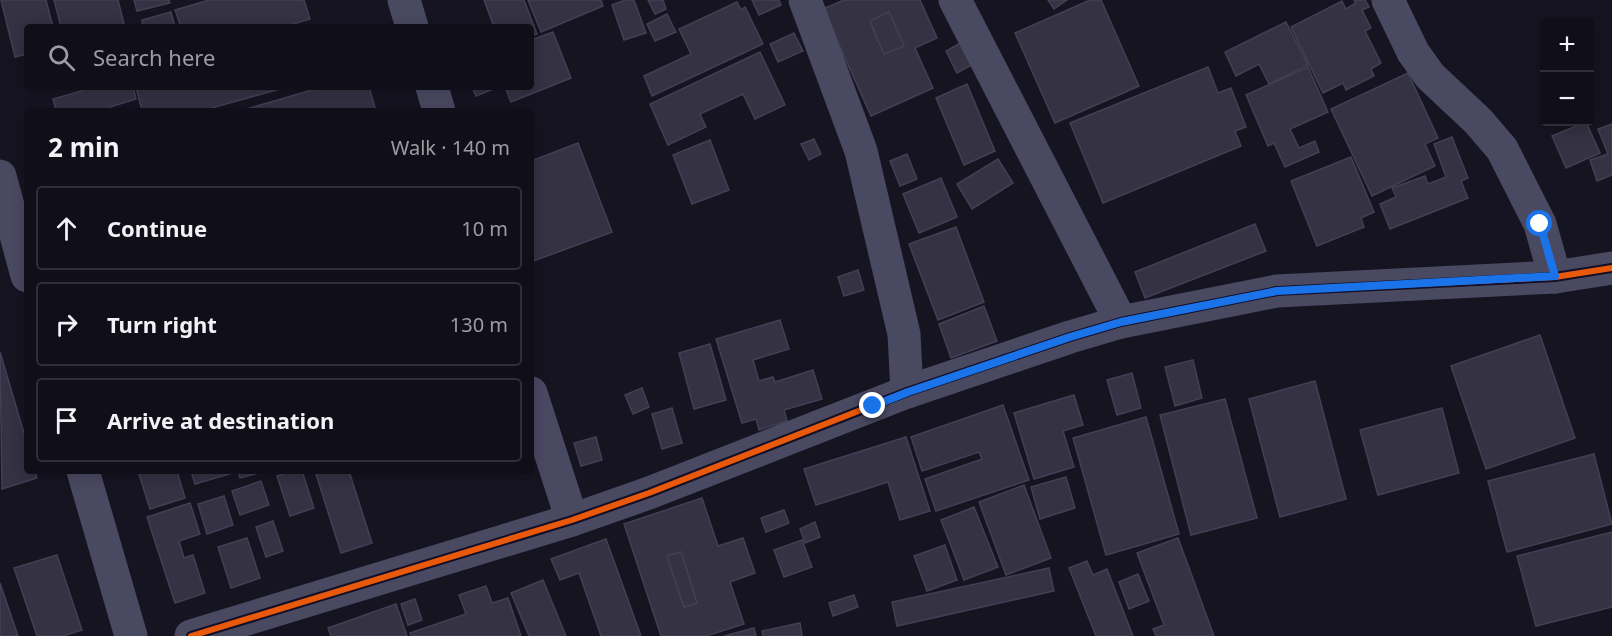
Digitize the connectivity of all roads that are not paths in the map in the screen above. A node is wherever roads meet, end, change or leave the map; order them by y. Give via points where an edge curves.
1 (404, 0) edge
2 (805, 0) edge
3 (955, 0) edge
4 (1388, 0) edge
5 (411, 24) edge
6 (433, 90) edge
7 (438, 108) edge
8 (0, 176) edge
9 (24, 266) edge
10 (1612, 268) edge
11 (1555, 276) junction
12 (24, 278) edge
13 (0, 285) edge
14 (1121, 322) junction
15 (908, 392) junction
16 (534, 402) edge
17 (84, 474) edge
18 (572, 520) junction
19 (131, 636) edge
20 (191, 636) edge

1 - 5 street
2 - 15 street via 861,151 903,334
3 - 14 street
4 - 11 street via 1413,52 1430,76 1502,149 1540,224
6 - 7 street
8 - 9 street
10 - 11 street
11 - 14 street via 1277,291
12 - 13 street
14 - 15 street
15 - 18 street
16 - 18 street
17 - 19 street
18 - 20 street

